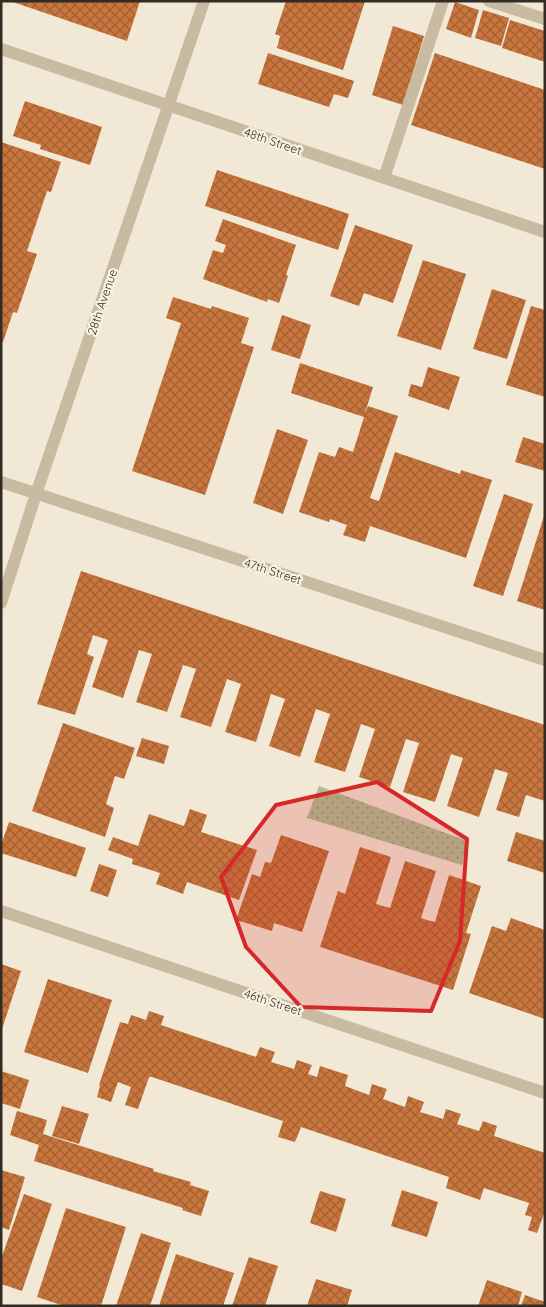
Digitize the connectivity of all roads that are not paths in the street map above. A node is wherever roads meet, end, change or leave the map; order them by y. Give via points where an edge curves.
1 (204, 1) edge
2 (443, 1) edge
3 (489, 1) edge
4 (545, 19) edge
5 (1, 49) edge
6 (168, 106) junction
7 (384, 178) junction
8 (545, 232) edge
9 (1, 482) edge
10 (36, 494) junction
11 (1, 603) edge
12 (545, 660) edge
13 (1, 912) edge
14 (545, 1093) edge

1 - 6 street, 28th Avenue
2 - 7 street
3 - 4 street
5 - 6 street, 48th Street
6 - 7 street, 48th Street
6 - 10 street, 28th Avenue
7 - 8 street, 48th Street
9 - 10 street, 47th Street
10 - 11 street, 28th Avenue
10 - 12 street, 47th Street
13 - 14 street, 46th Street

